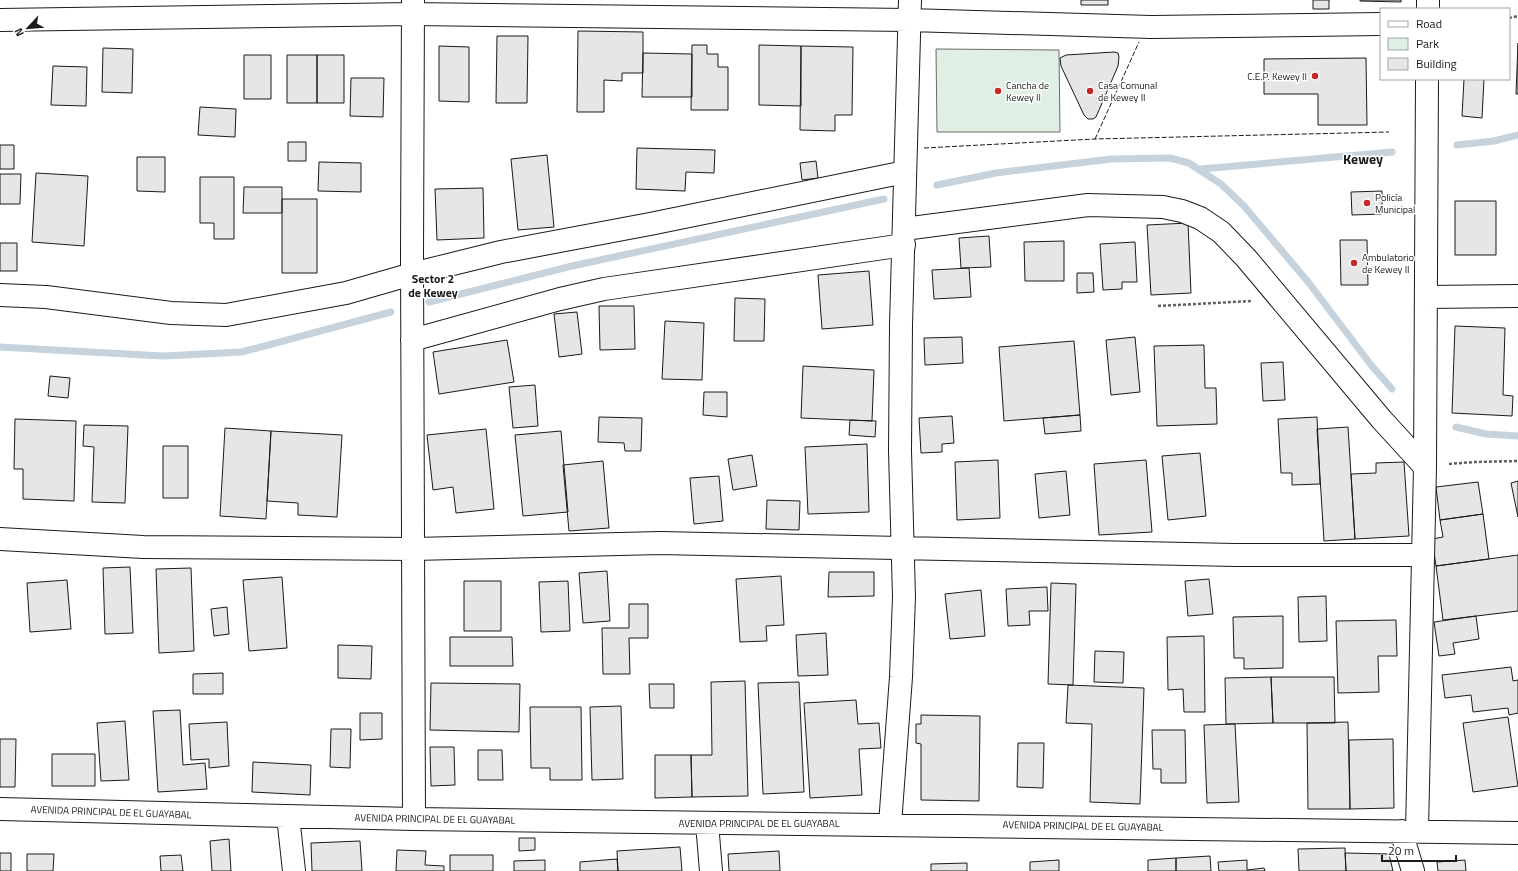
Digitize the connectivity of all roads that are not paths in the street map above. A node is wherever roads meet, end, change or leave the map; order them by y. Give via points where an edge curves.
1 (413, 7) edge
2 (909, 10) edge
3 (0, 20) edge
4 (1380, 24) edge
5 (1427, 80) edge
6 (905, 172) junction
7 (904, 237) junction
8 (412, 274) junction
9 (0, 295) edge
10 (1518, 296) edge
11 (1427, 297) junction
12 (412, 340) junction
13 (1425, 467) junction
14 (0, 539) edge
15 (903, 548) junction
16 (413, 549) junction
17 (1423, 555) junction
18 (0, 809) edge
19 (288, 816) junction
20 (414, 818) junction
21 (707, 823) junction
22 (890, 824) junction
23 (1409, 831) junction
24 (1518, 833) edge
25 (294, 871) edge
26 (711, 871) edge
27 (1413, 871) edge

1 - 2 street
1 - 3 street
1 - 8 street
2 - 4 street via 1151,27
2 - 6 street
5 - 11 street
6 - 7 street
6 - 8 street via 500,252
7 - 12 street via 604,289
7 - 13 street via 1088,205 1163,207 1200,218 1221,232 1246,258
7 - 15 street via 900,443
8 - 9 street via 346,294 226,315 171,313 46,297
8 - 12 street
10 - 11 street
11 - 13 street
12 - 16 street
13 - 17 street
14 - 16 street via 143,547
15 - 16 street via 660,543
15 - 17 street via 1244,555
15 - 22 street via 901,677
16 - 20 street
17 - 23 street
18 - 19 street, AVENIDA PRINCIPAL DE EL GUAYABAL
19 - 20 street, AVENIDA PRINCIPAL DE EL GUAYABAL
19 - 25 street
20 - 21 street, AVENIDA PRINCIPAL DE EL GUAYABAL
21 - 22 street, AVENIDA PRINCIPAL DE EL GUAYABAL
21 - 26 street
22 - 23 street, AVENIDA PRINCIPAL DE EL GUAYABAL
23 - 24 street, AVENIDA PRINCIPAL DE EL GUAYABAL
23 - 27 street

